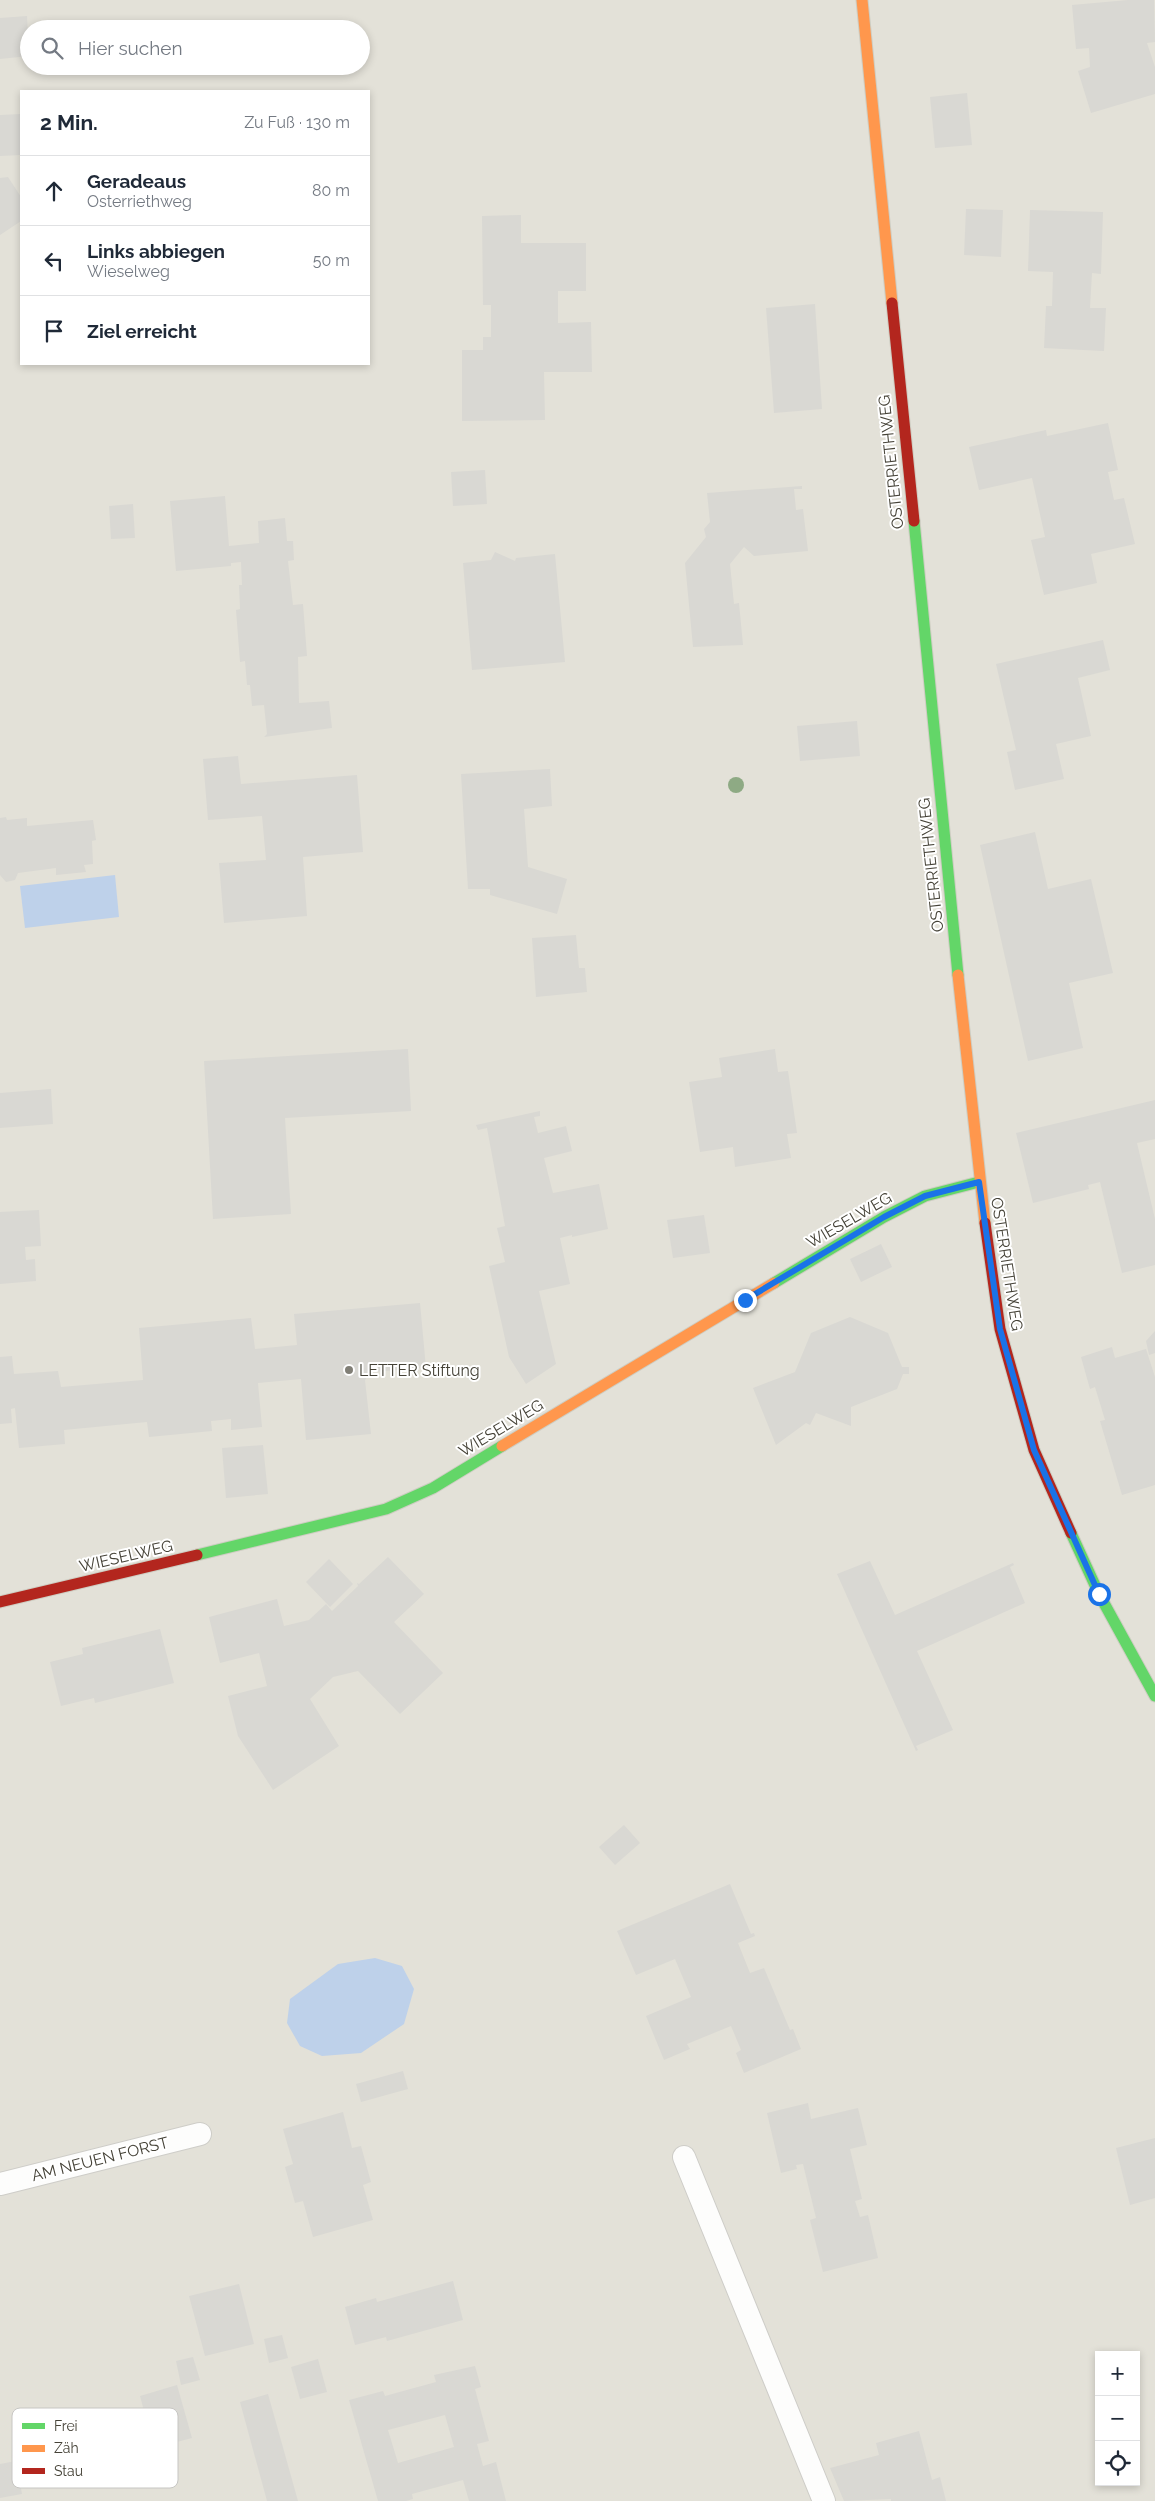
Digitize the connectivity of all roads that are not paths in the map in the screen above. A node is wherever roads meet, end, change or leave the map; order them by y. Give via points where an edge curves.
1 (862, 0) edge
2 (979, 1182) junction
3 (0, 1602) edge
4 (1155, 1696) edge
5 (200, 2134) dead end
6 (684, 2157) dead end
7 (0, 2184) edge
8 (824, 2501) edge

1 - 2 street, OSTERRIETHWEG
2 - 3 street, WIESELWEG via 925,1196 884,1217 433,1488 386,1509
2 - 4 street, OSTERRIETHWEG via 1000,1329 1034,1450 1099,1594
5 - 7 lane, AM NEUEN FORST
6 - 8 lane

